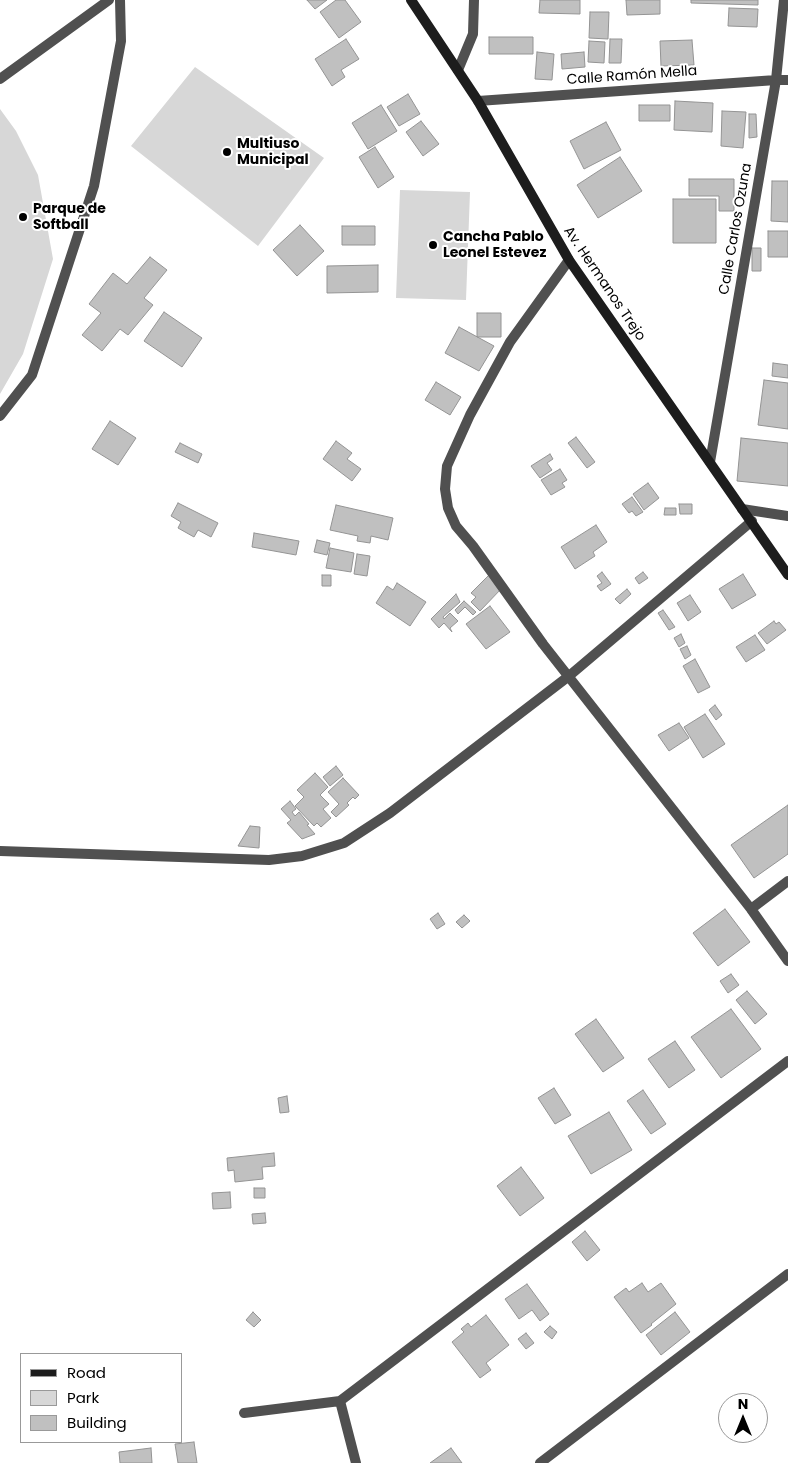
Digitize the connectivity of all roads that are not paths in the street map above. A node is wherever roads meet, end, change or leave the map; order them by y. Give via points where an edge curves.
1 (109, 0) edge
2 (120, 0) edge
3 (411, 0) edge
4 (474, 0) edge
5 (784, 0) edge
6 (458, 70) junction
7 (0, 79) edge
8 (776, 80) junction
9 (788, 80) edge
10 (478, 101) junction
11 (569, 260) junction
12 (0, 416) edge
13 (710, 462) junction
14 (742, 509) junction
15 (788, 516) edge
16 (752, 521) junction
17 (788, 575) edge
18 (569, 676) junction
19 (0, 851) edge
20 (788, 881) edge
21 (751, 909) junction
22 (788, 961) edge
23 (788, 1061) edge
24 (788, 1274) edge
25 (340, 1401) junction
26 (244, 1413) dead end
27 (356, 1463) edge
28 (540, 1463) edge

1 - 7 street
2 - 12 street via 121,41 94,186 32,375
3 - 6 main road, Av. Hermanos Trejo
4 - 6 street via 473,34
5 - 8 street, Calle Carlos Ozuna
6 - 10 main road, Av. Hermanos Trejo
8 - 9 street, Calle Ramón Mella
8 - 10 street, Calle Ramón Mella
8 - 13 street, Calle Carlos Ozuna
10 - 11 main road, Av. Hermanos Trejo
11 - 13 main road, Av. Hermanos Trejo
11 - 18 street via 510,342 474,407 447,466 445,489 448,508 456,526
13 - 14 main road, Av. Hermanos Trejo
14 - 15 street
14 - 16 main road, Av. Hermanos Trejo
16 - 17 main road, Av. Hermanos Trejo
16 - 18 street
18 - 19 street via 390,814 344,843 302,856 270,860
18 - 21 street
20 - 21 street
21 - 22 street
23 - 25 street
24 - 28 street
25 - 26 street
25 - 27 street

